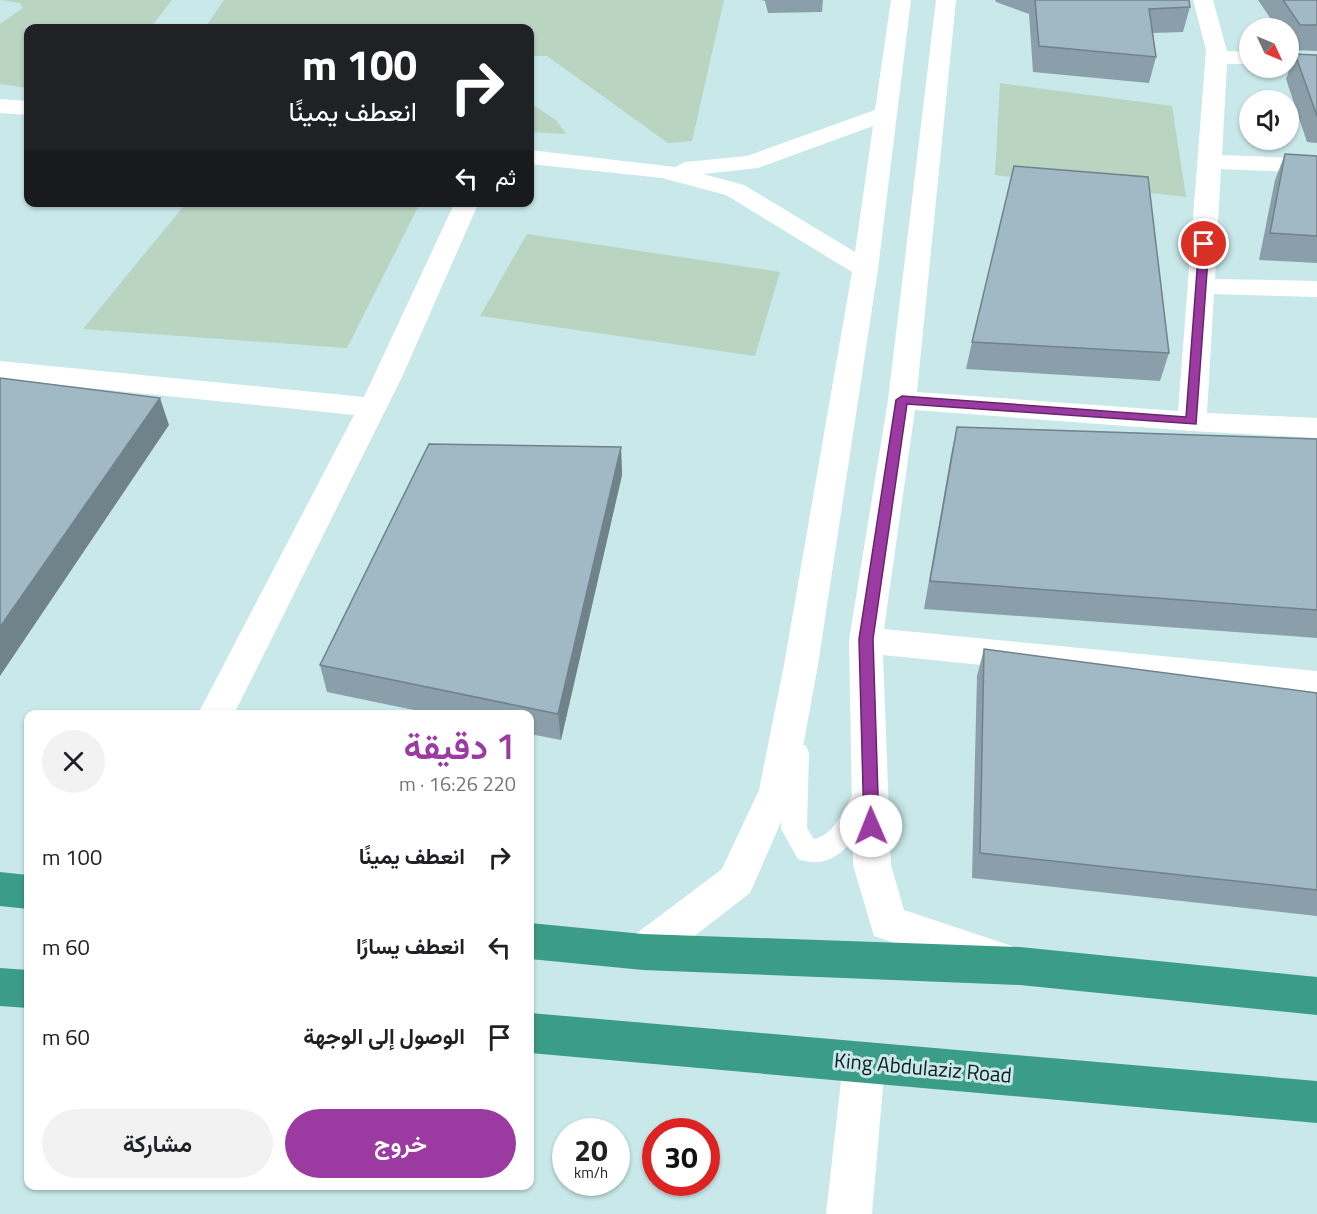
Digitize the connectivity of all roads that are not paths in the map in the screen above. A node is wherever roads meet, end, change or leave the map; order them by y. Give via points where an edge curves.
1 (901, 0) edge
2 (946, 0) edge
3 (1203, 0) edge
4 (1217, 57) junction
5 (1239, 58) edge
6 (1299, 59) edge
7 (1317, 60) edge
8 (0, 106) edge
9 (24, 108) edge
10 (887, 113) junction
11 (534, 157) edge
12 (1209, 162) junction
13 (1317, 166) edge
14 (663, 171) junction
15 (465, 207) edge
16 (865, 269) junction
17 (1201, 286) junction
18 (1317, 289) edge
19 (0, 370) edge
20 (902, 400) junction
21 (372, 407) junction
22 (1192, 422) junction
23 (1317, 428) edge
24 (866, 639) junction
25 (801, 665) junction
26 (1317, 685) edge
27 (218, 710) edge
28 (870, 787) junction
29 (0, 889) edge
30 (24, 892) edge
31 (534, 941) edge
32 (643, 952) junction
33 (1020, 966) junction
34 (0, 987) edge
35 (24, 989) edge
36 (1317, 996) edge
37 (534, 1034) edge
38 (864, 1063) junction
39 (1317, 1102) edge
40 (849, 1214) edge

1 - 10 street
2 - 20 street
3 - 4 street
4 - 5 street
4 - 12 street
6 - 7 street
8 - 9 street
10 - 14 street via 750,163
10 - 16 street
11 - 14 street
12 - 13 street
12 - 17 street
14 - 16 street via 735,190
15 - 21 street
16 - 25 street
17 - 18 street
17 - 22 street
19 - 21 street
20 - 22 street
20 - 24 street
21 - 27 street
22 - 23 street
24 - 26 street
24 - 28 street
25 - 28 lane via 794,829 807,850 831,847 842,836
25 - 32 street via 777,790 736,881
28 - 33 street via 872,865 888,924
29 - 30 highway
31 - 32 highway
32 - 33 highway
33 - 36 highway
34 - 35 highway
37 - 38 highway, King Abdulaziz Road
38 - 39 highway, King Abdulaziz Road
38 - 40 street

